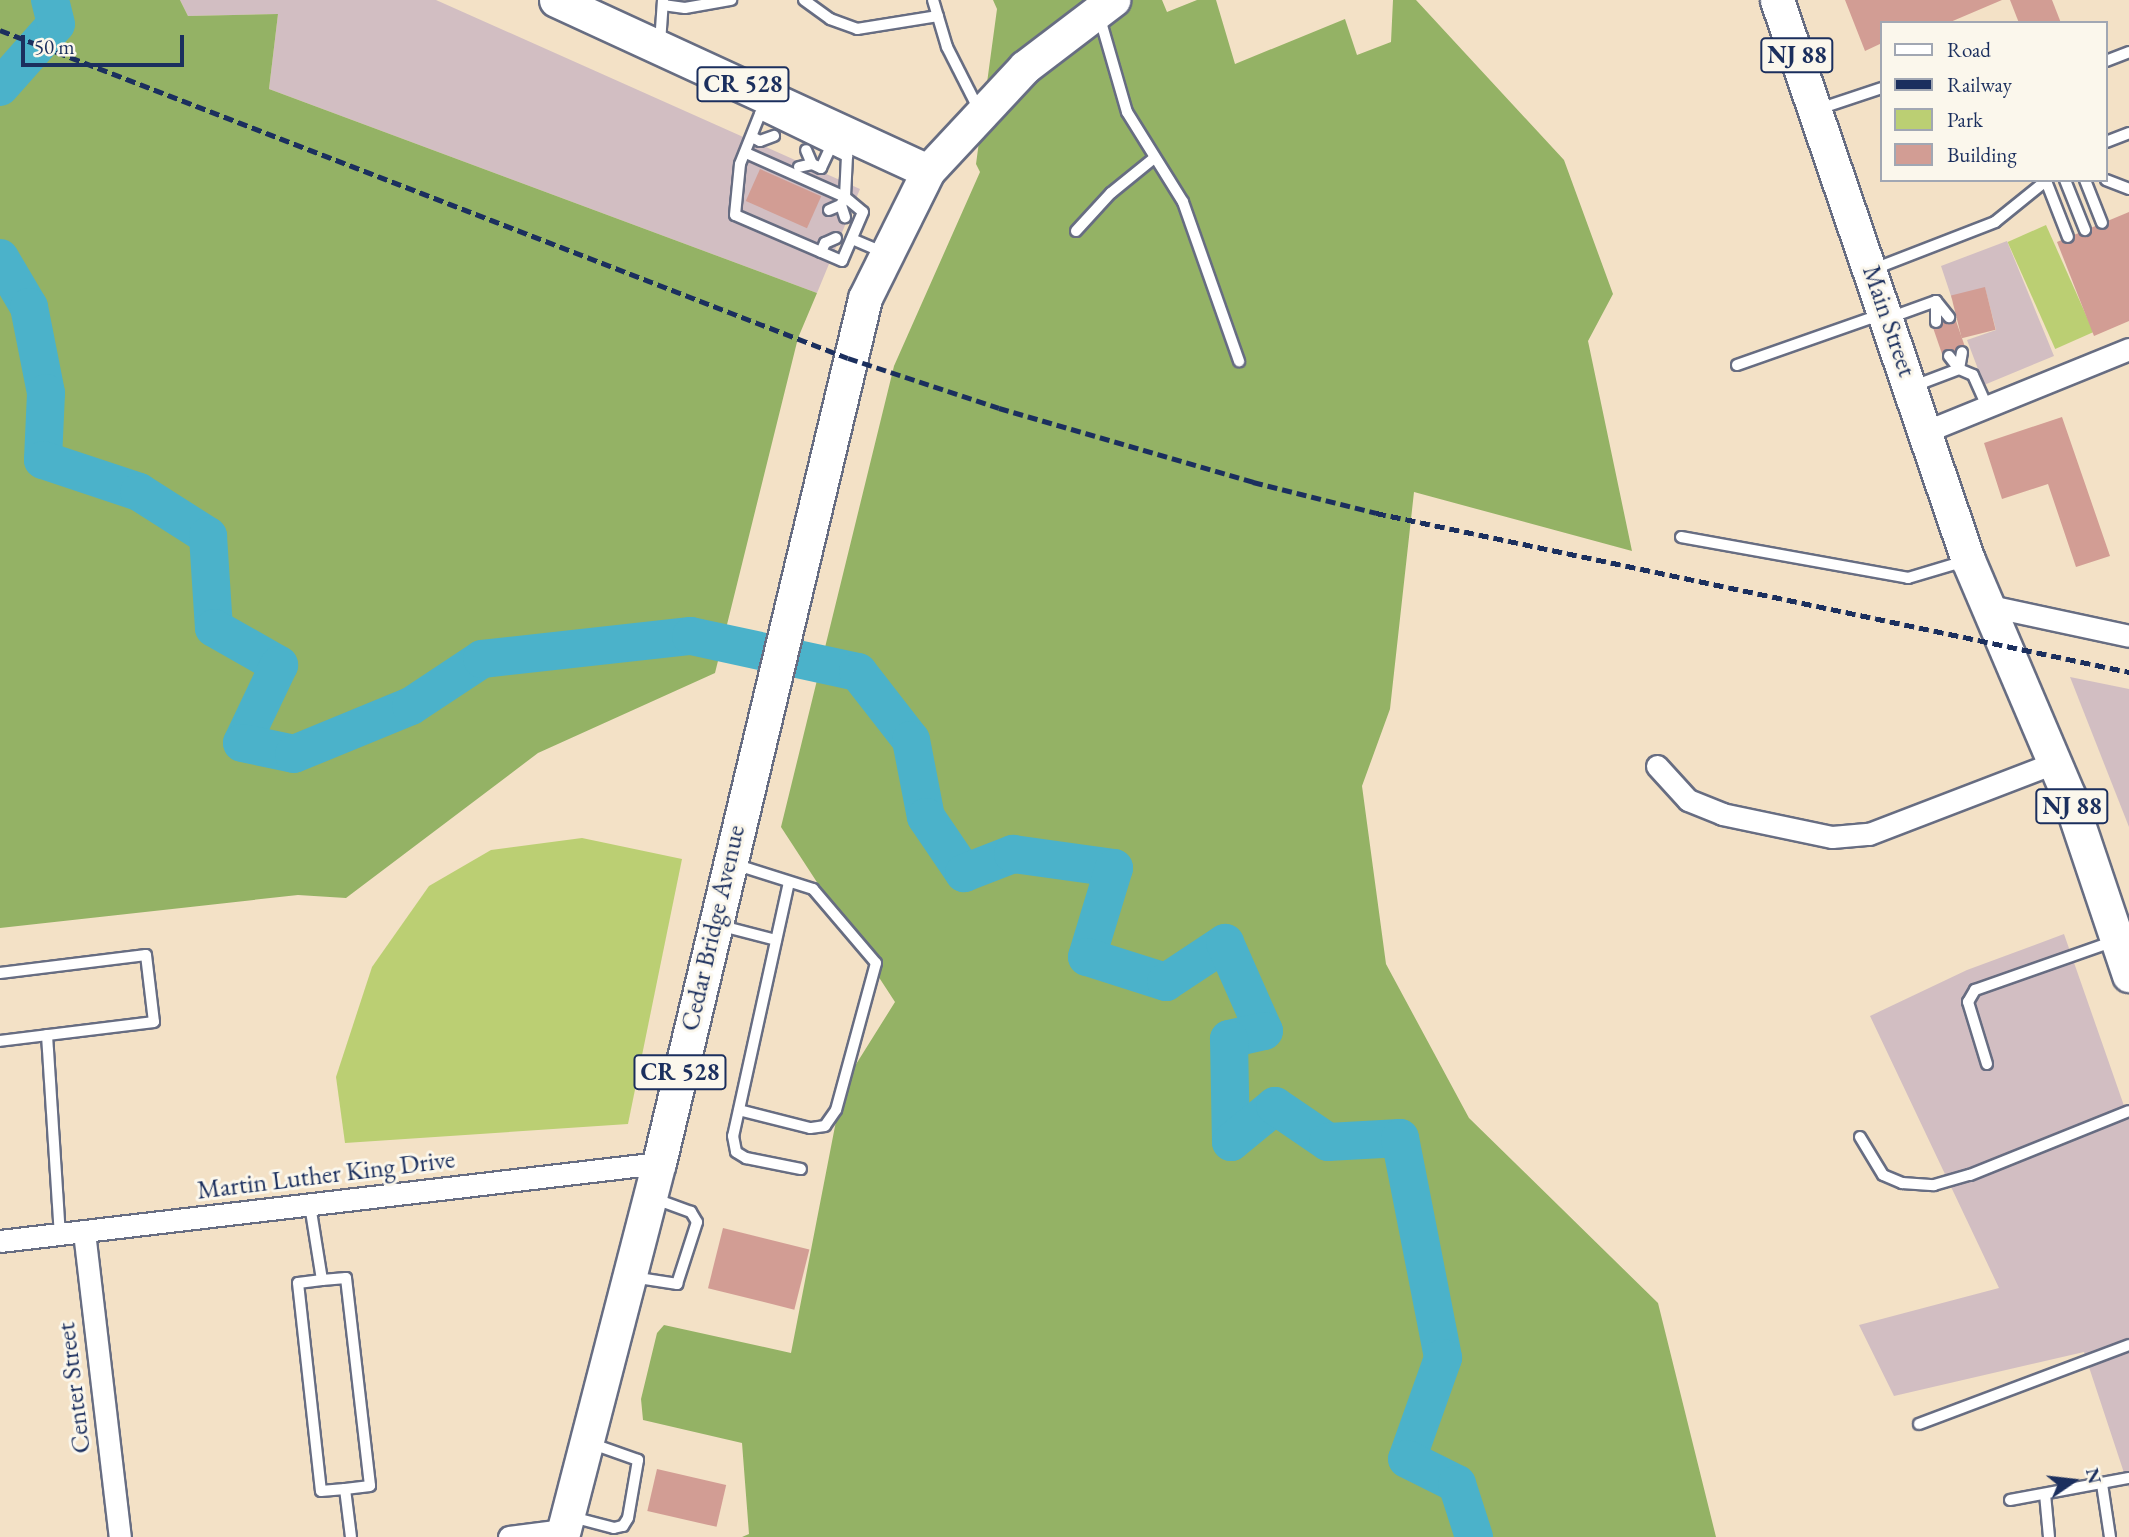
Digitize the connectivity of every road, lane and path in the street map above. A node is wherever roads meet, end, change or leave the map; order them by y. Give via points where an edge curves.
1 (556, 0) edge
2 (731, 0) edge
3 (804, 0) edge
4 (933, 0) edge
5 (1777, 0) edge
6 (663, 2) edge
7 (1105, 4) edge
8 (938, 16) junction
9 (660, 46) junction
10 (2129, 52) edge
11 (2108, 60) edge
12 (1881, 88) edge
13 (763, 105) junction
14 (1816, 110) junction
15 (981, 112) junction
16 (2129, 133) edge
17 (774, 136) dead end
18 (756, 139) junction
19 (2108, 141) edge
20 (844, 147) junction
21 (807, 150) dead end
22 (746, 153) junction
23 (767, 154) dead end
24 (1154, 158) junction
25 (812, 164) junction
26 (800, 167) dead end
27 (928, 171) junction
28 (2108, 181) edge
29 (2045, 182) edge
30 (2046, 182) edge
31 (2066, 182) edge
32 (2086, 182) edge
33 (2129, 189) edge
34 (843, 201) junction
35 (829, 210) dead end
36 (845, 217) dead end
37 (2102, 223) dead end
38 (2085, 230) dead end
39 (1076, 231) dead end
40 (819, 232) dead end
41 (2068, 237) dead end
42 (852, 239) junction
43 (827, 244) junction
44 (887, 254) junction
45 (1871, 270) junction
46 (1936, 301) junction
47 (1887, 316) junction
48 (1949, 317) dead end
49 (1936, 322) dead end
50 (2129, 349) edge
51 (1962, 352) dead end
52 (1949, 356) dead end
53 (1239, 360) dead end
54 (1737, 365) dead end
55 (1959, 369) junction
56 (1911, 387) junction
57 (1987, 406) junction
58 (1927, 431) junction
59 (1681, 537) dead end
60 (1968, 560) junction
61 (1985, 605) junction
62 (2129, 636) edge
63 (2054, 763) junction
64 (1657, 766) dead end
65 (728, 862) junction
66 (789, 881) junction
67 (714, 924) junction
68 (776, 940) junction
69 (2117, 940) junction
70 (0, 973) edge
71 (2129, 975) edge
72 (47, 1035) junction
73 (0, 1041) edge
74 (1987, 1064) dead end
75 (739, 1110) junction
76 (2129, 1111) edge
77 (1860, 1137) dead end
78 (659, 1163) junction
79 (801, 1169) dead end
80 (650, 1197) junction
81 (310, 1205) junction
82 (84, 1232) junction
83 (60, 1235) junction
84 (0, 1241) edge
85 (630, 1277) junction
86 (322, 1280) junction
87 (2129, 1345) edge
88 (1919, 1424) dead end
89 (587, 1442) junction
90 (2129, 1478) edge
91 (2102, 1484) junction
92 (345, 1489) junction
93 (2045, 1494) junction
94 (2010, 1500) dead end
95 (565, 1528) edge
96 (120, 1537) edge
97 (351, 1537) edge
98 (509, 1537) edge
99 (2049, 1537) edge
100 (2110, 1537) edge

1 - 9 main road, CR 528
2 - 6 lane via 685,8
3 - 8 lane via 830,19 857,29
4 - 8 lane
5 - 14 main road, Main Street / NJ 88
6 - 9 lane
7 - 15 main road via 1025,67
7 - 24 lane via 1127,112
8 - 15 lane via 947,47
9 - 13 main road, CR 528
10 - 11 lane
12 - 14 lane
13 - 18 lane
13 - 20 main road, CR 528
14 - 45 main road, Main Street / NJ 88
15 - 27 main road
16 - 19 lane
17 - 18 lane
18 - 22 lane
18 - 23 lane
20 - 25 lane via 821,168
20 - 27 main road, CR 528
20 - 34 lane
21 - 25 lane
22 - 34 lane
22 - 43 lane via 735,215
24 - 39 lane via 1111,193
24 - 53 lane via 1183,202
25 - 26 lane
27 - 44 main road, CR 528
28 - 33 lane
29 - 45 lane via 1995,222
30 - 41 lane
31 - 38 lane
32 - 37 lane
34 - 35 lane
34 - 36 lane
34 - 42 lane via 863,212
40 - 43 lane
42 - 43 lane via 842,261
42 - 44 lane
44 - 65 main road, Cedar Bridge Avenue / CR 528 via 865,298 848,358
45 - 47 main road, Main Street / NJ 88
46 - 47 lane
46 - 48 lane
46 - 49 lane
47 - 54 lane
47 - 56 main road, Main Street / NJ 88
50 - 57 street
51 - 55 lane
52 - 55 lane
55 - 56 lane
55 - 57 lane via 1973,375
56 - 58 main road, Main Street / NJ 88
57 - 58 street
58 - 60 main road, Main Street / NJ 88
59 - 60 lane via 1908,578
60 - 61 main road, Main Street / NJ 88
61 - 62 street
61 - 63 main road, Main Street / NJ 88
63 - 64 street via 1869,834 1832,837 1722,814 1688,800
63 - 69 main road, NJ 88
65 - 66 lane
65 - 67 main road, Cedar Bridge Avenue / CR 528
66 - 68 lane
66 - 75 lane via 813,889 876,963 836,1110 825,1126 810,1128
67 - 68 lane
67 - 78 main road, Cedar Bridge Avenue / CR 528
68 - 75 lane
69 - 71 main road, NJ 88
69 - 74 lane via 1975,990 1968,1002
70 - 72 lane via 146,955 154,1022
72 - 73 lane
72 - 83 lane
75 - 79 lane via 733,1136 736,1152
76 - 77 lane via 1934,1185 1902,1183 1882,1175
78 - 80 main road, Cedar Bridge Avenue / CR 528
78 - 81 street, Martin Luther King Drive
80 - 85 main road, Cedar Bridge Avenue / CR 528
80 - 85 lane via 691,1212 697,1222 677,1284
81 - 82 street, Martin Luther King Drive
81 - 86 lane
82 - 83 street, Martin Luther King Drive
82 - 96 street, Center Street
83 - 84 street, Martin Luther King Drive
85 - 89 main road, Cedar Bridge Avenue / CR 528
86 - 92 lane via 298,1283 301,1311 321,1491
86 - 92 lane via 346,1278 370,1486
87 - 88 lane
89 - 95 main road, Cedar Bridge Avenue / CR 528
89 - 95 lane via 638,1460 628,1518 623,1526 614,1528
90 - 91 lane
91 - 93 lane
91 - 100 lane
92 - 97 lane
93 - 94 lane
93 - 99 lane
95 - 98 street

